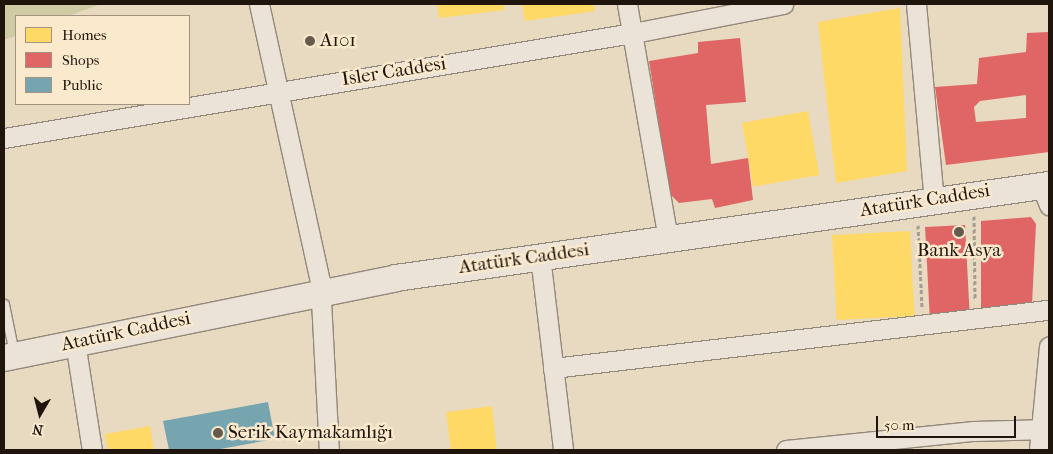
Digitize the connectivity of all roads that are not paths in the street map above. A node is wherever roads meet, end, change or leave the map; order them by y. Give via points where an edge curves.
1 (258, 4) edge
2 (627, 4) edge
3 (783, 4) edge
4 (916, 4) edge
5 (633, 33) junction
6 (278, 91) junction
7 (4, 138) edge
8 (1047, 192) edge
9 (926, 202) junction
10 (668, 239) junction
11 (540, 256) junction
12 (321, 293) junction
13 (4, 304) edge
14 (1049, 310) edge
15 (75, 342) junction
16 (1049, 346) edge
17 (9, 357) edge
18 (553, 368) junction
19 (1044, 428) edge
20 (92, 450) edge
21 (329, 450) edge
22 (563, 450) edge
23 (786, 450) edge
24 (1039, 450) edge

1 - 6 street
2 - 5 street
3 - 5 street, Isler Caddesi
4 - 9 street
5 - 6 street, Isler Caddesi
5 - 10 street
6 - 7 street, Isler Caddesi
6 - 12 street
8 - 9 main road, Atatürk Caddesi via 973,194
9 - 10 main road, Atatürk Caddesi
10 - 11 main road, Atatürk Caddesi
11 - 12 main road, Atatürk Caddesi
11 - 18 street
12 - 15 main road, Atatürk Caddesi
12 - 21 street
13 - 17 lane
14 - 18 street
15 - 17 main road, Atatürk Caddesi
15 - 20 street
16 - 19 street
18 - 22 street
19 - 23 street
19 - 24 street

